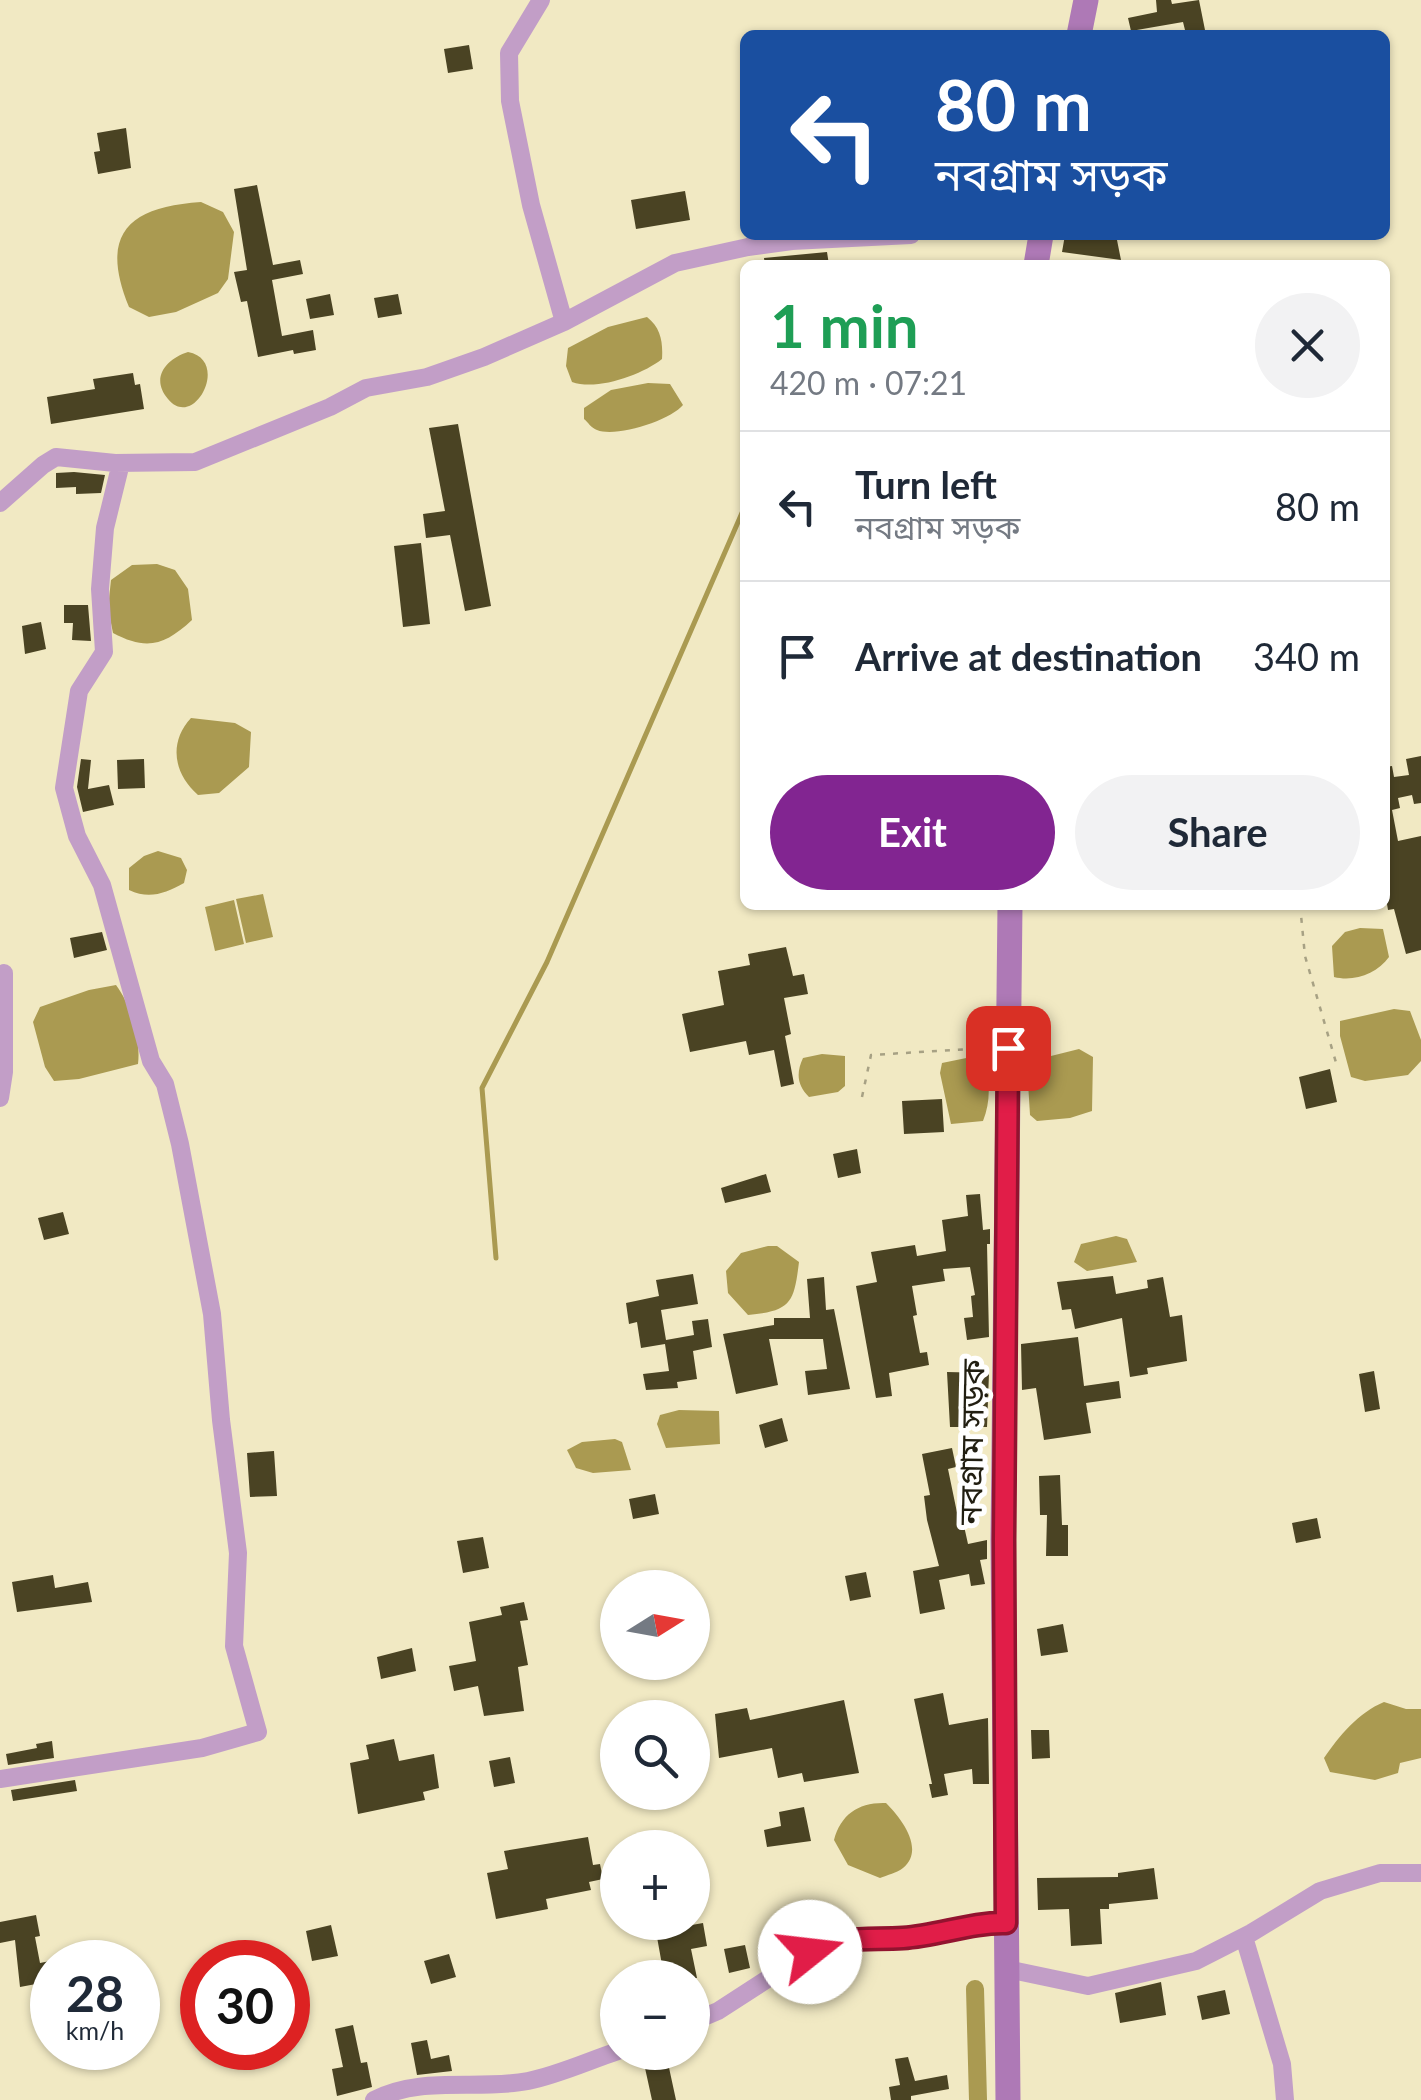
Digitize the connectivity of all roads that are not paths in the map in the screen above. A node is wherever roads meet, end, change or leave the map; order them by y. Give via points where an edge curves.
1 (542, 0) edge
2 (1086, 0) edge
3 (1081, 30) edge
4 (812, 240) edge
5 (564, 322) junction
6 (121, 462) junction
7 (0, 503) edge
8 (1010, 910) edge
9 (4, 973) dead end
10 (0, 1098) edge
11 (0, 1779) edge
12 (1421, 1874) edge
13 (1006, 1923) junction
14 (1244, 1937) junction
15 (1007, 1969) junction
16 (710, 2014) edge
17 (600, 2057) edge
18 (374, 2100) edge
19 (1008, 2100) edge
20 (1285, 2100) edge

1 - 5 street via 510,53 510,101
2 - 3 main road
4 - 5 street via 674,263
5 - 6 street via 427,377 366,388 195,462
6 - 7 street via 56,457
6 - 11 street via 102,558 104,652 79,691 64,788 77,836 102,885 180,1144 212,1314 238,1553 234,1646 258,1732 202,1748
8 - 13 main road, নবগ্রাম সড়ক
9 - 10 street
12 - 14 street via 1380,1872 1320,1891
13 - 15 main road, নবগ্রাম সড়ক
13 - 16 street via 835,1940
14 - 15 street via 1196,1961 1088,1986
14 - 20 street via 1282,2064
15 - 19 main road, নবগ্রাম সড়ক
17 - 18 street via 527,2081 456,2083

